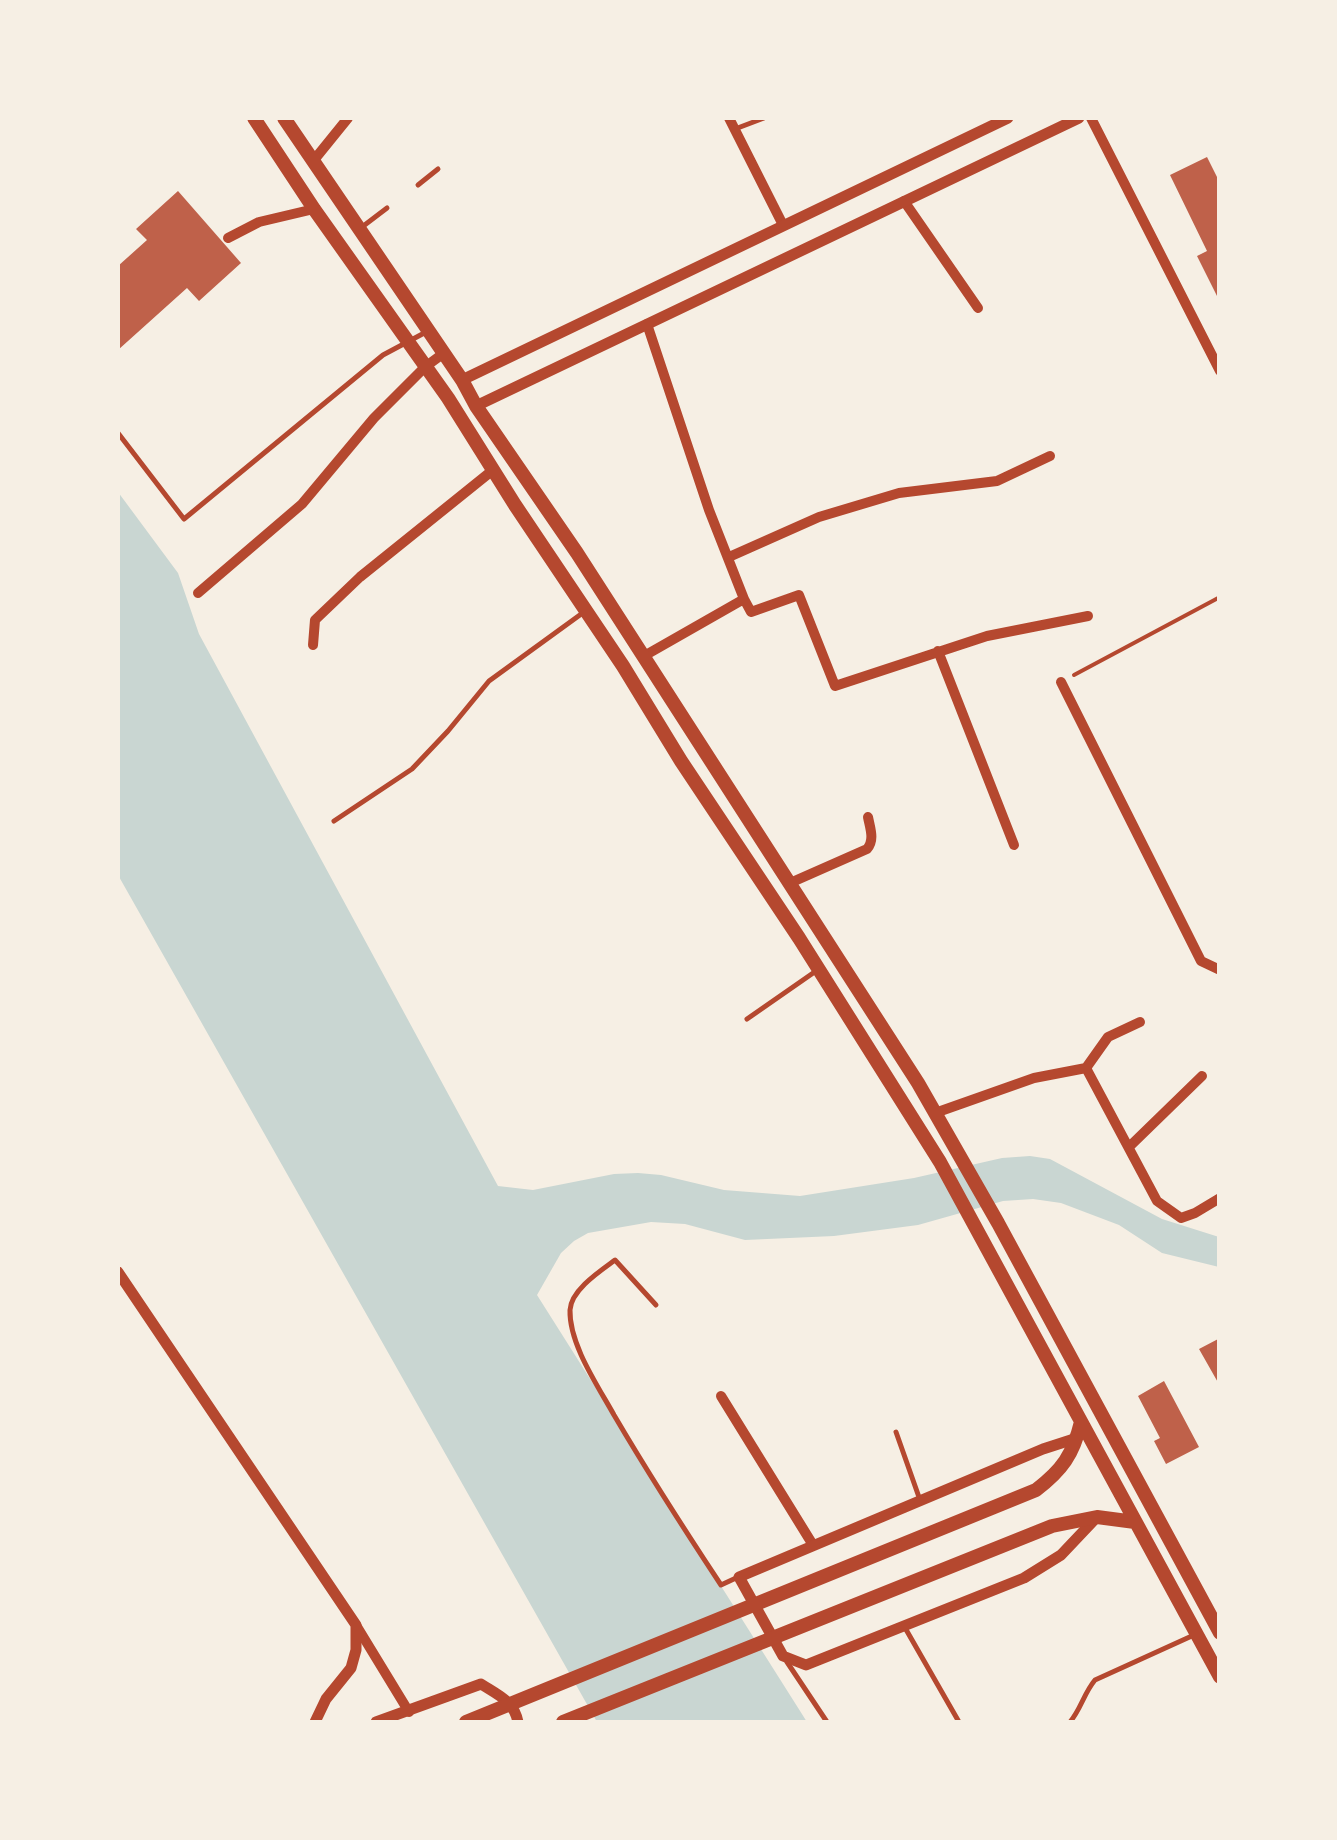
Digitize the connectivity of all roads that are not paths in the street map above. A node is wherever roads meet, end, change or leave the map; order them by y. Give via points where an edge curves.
1 (254, 118) edge
2 (284, 118) edge
3 (348, 118) edge
4 (764, 118) edge
5 (1008, 118) edge
6 (1079, 118) edge
7 (1092, 118) edge
8 (732, 123) edge
9 (314, 160) junction
10 (438, 169) dead end
11 (330, 185) junction
12 (418, 185) dead end
13 (904, 201) junction
14 (312, 205) junction
15 (387, 208) dead end
16 (784, 226) junction
17 (360, 229) junction
18 (228, 238) dead end
19 (978, 308) dead end
20 (647, 324) junction
21 (429, 331) junction
22 (409, 341) junction
23 (444, 353) junction
24 (425, 368) junction
25 (1220, 371) edge
26 (462, 380) junction
27 (441, 389) junction
28 (476, 406) junction
29 (458, 415) junction
30 (118, 433) edge
31 (1050, 456) dead end
32 (493, 470) junction
33 (729, 558) junction
34 (198, 593) dead end
35 (744, 599) junction
36 (586, 610) junction
37 (1088, 616) dead end
38 (313, 645) dead end
39 (938, 651) junction
40 (644, 656) junction
41 (1062, 682) road end
42 (703, 750) junction
43 (681, 762) junction
44 (868, 817) dead end
45 (334, 820) dead end
46 (1014, 845) dead end
47 (790, 883) junction
48 (818, 970) junction
49 (1220, 970) edge
50 (747, 1018) dead end
51 (1140, 1022) dead end
52 (1086, 1068) junction
53 (1202, 1076) dead end
54 (934, 1113) junction
55 (1129, 1147) junction
56 (1220, 1198) edge
57 (118, 1272) edge
58 (656, 1305) dead end
59 (721, 1396) dead end
60 (1080, 1430) junction
61 (896, 1432) dead end
62 (921, 1502) junction
63 (1097, 1516) junction
64 (1136, 1522) junction
65 (813, 1546) junction
66 (739, 1577) junction
67 (356, 1625) junction
68 (904, 1626) junction
69 (1220, 1633) edge
70 (1197, 1634) junction
71 (783, 1656) junction
72 (1220, 1677) edge
73 (409, 1712) junction
74 (315, 1722) edge
75 (376, 1722) edge
76 (466, 1722) edge
77 (518, 1722) edge
78 (562, 1722) edge
79 (826, 1722) edge
80 (958, 1722) edge
81 (1070, 1722) edge

1 - 14 main road
2 - 9 main road
3 - 9 street
4 - 8 lane
5 - 16 street
6 - 13 street
7 - 25 street
8 - 16 street
9 - 11 main road
10 - 12 lane
11 - 14 main road
11 - 17 main road
13 - 19 street
13 - 20 street
14 - 18 street
14 - 22 main road
15 - 17 lane
16 - 26 street
17 - 21 main road
20 - 28 street
20 - 33 street
21 - 22 lane
21 - 23 main road
22 - 24 main road
22 - 30 lane via 184,519
23 - 24 street
23 - 26 main road
24 - 27 main road
24 - 34 street via 302,504
26 - 27 street
26 - 28 main road
27 - 29 main road
28 - 29 street
28 - 40 main road
29 - 32 main road
31 - 33 street via 997,481 899,494 819,516
32 - 36 main road
32 - 38 street via 315,620
33 - 35 street
35 - 39 street via 751,612 798,594 835,686
35 - 40 street
36 - 43 main road
36 - 45 lane via 490,681 412,769
37 - 39 street
39 - 46 street
40 - 42 main road
41 - 49 street via 1201,962
42 - 43 main road
42 - 47 main road
43 - 48 main road
44 - 47 street via 867,849
47 - 54 main road
48 - 50 lane
48 - 60 main road via 940,1162
51 - 52 street via 1108,1037
52 - 54 street via 1034,1078
52 - 55 street
53 - 55 street
54 - 69 main road
55 - 56 street via 1157,1201 1181,1218
57 - 67 street
58 - 66 lane via 614,1260 573,1298 574,1338 639,1458 721,1585
59 - 65 street
60 - 62 street
60 - 64 main road
60 - 76 main road via 1060,1472 1036,1490
61 - 62 lane
62 - 65 street
63 - 64 main road
63 - 68 street via 1061,1555 1024,1578
63 - 78 main road via 1052,1526
64 - 70 main road
65 - 66 street
66 - 71 street
67 - 73 street
67 - 74 street via 351,1668
68 - 71 street via 806,1665
68 - 80 lane
70 - 72 main road
70 - 81 lane via 1095,1680
71 - 79 lane
73 - 75 street
73 - 77 street via 481,1684 509,1702

